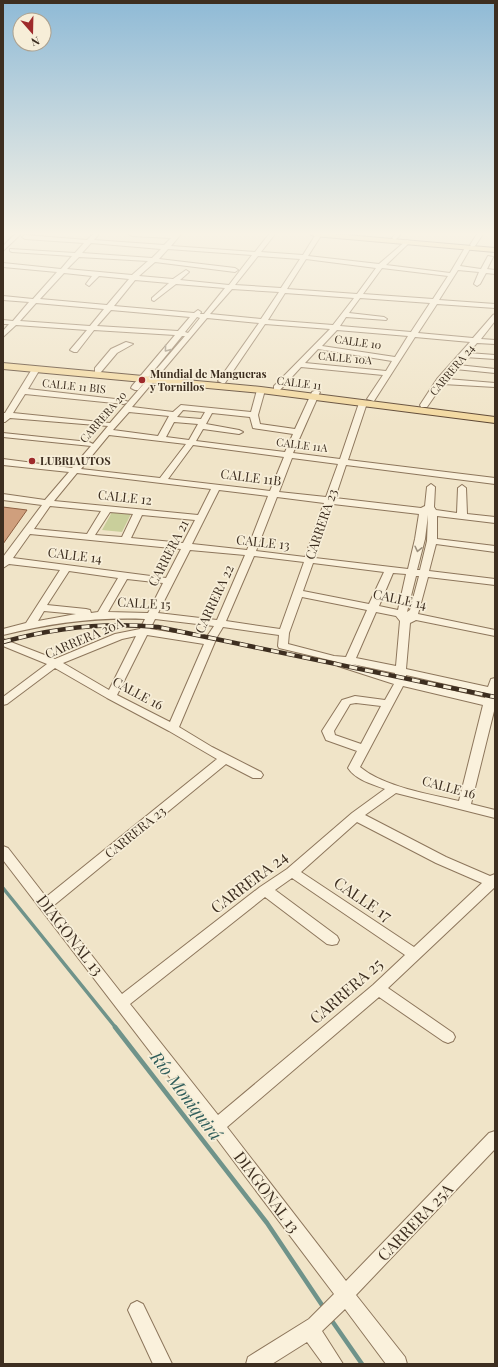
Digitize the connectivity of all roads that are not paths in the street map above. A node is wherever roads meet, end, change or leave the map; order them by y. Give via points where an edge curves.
1 (3, 298) edge
2 (27, 298) edge
3 (36, 298) edge
4 (116, 298) edge
5 (210, 298) edge
6 (221, 298) edge
7 (278, 298) edge
8 (328, 298) edge
9 (356, 298) junction
10 (438, 298) edge
11 (33, 301) junction
12 (436, 301) junction
13 (22, 303) junction
14 (495, 306) edge
15 (107, 308) junction
16 (15, 311) dead end
17 (195, 315) junction
18 (345, 315) junction
19 (205, 316) junction
20 (495, 316) edge
21 (384, 319) dead end
22 (263, 322) junction
23 (4, 323) edge
24 (13, 323) junction
25 (92, 327) junction
26 (335, 328) junction
27 (3, 334) edge
28 (179, 334) junction
29 (412, 334) junction
30 (189, 335) junction
31 (476, 340) junction
32 (495, 342) edge
33 (129, 344) dead end
34 (317, 347) junction
35 (74, 350) dead end
36 (463, 355) junction
37 (495, 358) edge
38 (397, 359) junction
39 (3, 361) edge
40 (300, 365) junction
41 (3, 366) edge
42 (453, 366) junction
43 (36, 369) junction
44 (98, 370) junction
45 (495, 371) edge
46 (388, 373) junction
47 (149, 377) junction
48 (440, 380) junction
49 (222, 381) junction
50 (495, 385) edge
51 (277, 388) junction
52 (261, 390) junction
53 (22, 391) junction
54 (315, 394) junction
55 (367, 401) junction
56 (125, 405) junction
57 (424, 405) junction
58 (210, 410) junction
59 (495, 414) edge
60 (4, 417) edge
61 (173, 417) junction
62 (254, 419) junction
63 (495, 420) edge
64 (203, 424) junction
65 (107, 428) junction
66 (239, 432) dead end
67 (297, 432) junction
68 (3, 435) edge
69 (161, 439) junction
70 (191, 443) junction
71 (89, 444) junction
72 (288, 455) junction
73 (344, 461) junction
74 (3, 462) edge
75 (3, 466) edge
76 (70, 471) junction
77 (163, 480) junction
78 (495, 481) edge
79 (431, 487) dead end
80 (216, 488) junction
81 (462, 488) dead end
82 (272, 496) junction
83 (3, 497) edge
84 (45, 502) junction
85 (328, 503) junction
86 (107, 508) junction
87 (139, 512) junction
88 (429, 512) junction
89 (462, 516) junction
90 (200, 518) junction
91 (495, 520) edge
92 (495, 523) edge
93 (28, 531) junction
94 (90, 536) junction
95 (125, 540) junction
96 (432, 540) junction
97 (186, 547) junction
98 (495, 549) edge
99 (250, 553) junction
100 (4, 560) edge
101 (309, 560) junction
102 (66, 568) junction
103 (390, 569) junction
104 (412, 572) junction
105 (423, 573) junction
106 (124, 575) junction
107 (168, 581) junction
108 (495, 582) edge
109 (299, 593) junction
110 (373, 607) junction
111 (42, 608) junction
112 (102, 614) junction
113 (152, 616) junction
114 (407, 617) junction
115 (221, 624) junction
116 (30, 625) junction
117 (145, 631) junction
118 (3, 632) edge
119 (284, 633) junction
120 (495, 633) edge
121 (210, 642) junction
122 (6, 645) edge
123 (334, 659) junction
124 (350, 660) junction
125 (55, 663) junction
126 (401, 676) junction
127 (494, 688) edge
128 (111, 696) junction
129 (3, 702) edge
130 (492, 703) edge
131 (388, 704) junction
132 (173, 728) junction
133 (364, 749) junction
134 (225, 758) junction
135 (257, 775) dead end
136 (394, 788) junction
137 (464, 806) junction
138 (495, 814) edge
139 (356, 816) junction
140 (3, 851) edge
141 (292, 872) junction
142 (493, 880) edge
143 (265, 890) junction
144 (45, 905) junction
145 (332, 940) dead end
146 (414, 954) junction
147 (378, 989) junction
148 (122, 1002) junction
149 (448, 1037) dead end
150 (217, 1126) junction
151 (495, 1138) edge
152 (340, 1301) junction
153 (136, 1310) dead end
154 (314, 1325) junction
155 (163, 1364) edge
156 (255, 1364) edge
157 (334, 1364) edge
158 (398, 1364) edge

1 - 13 street
2 - 13 street
3 - 11 street
4 - 15 street
5 - 17 street, CARRERA 20
6 - 19 street, CARRERA 20
7 - 22 street
8 - 9 street
9 - 12 street
9 - 18 street
10 - 12 street, CARRERA 23
11 - 13 street
11 - 15 street
11 - 24 street
12 - 14 street
12 - 29 street, CARRERA 23
15 - 17 street
15 - 25 street
16 - 23 street
17 - 19 street
17 - 28 street, CARRERA 20
18 - 21 street
18 - 26 street
19 - 22 street
19 - 30 street, CARRERA 20
20 - 31 street, CARRERA 24
22 - 26 street
22 - 49 street
23 - 24 street
24 - 25 street
24 - 27 street
25 - 28 street
25 - 35 street
26 - 29 street
26 - 34 street
28 - 30 street
28 -> 47 street, CARRERA 20
29 - 31 street
29 - 38 street, CARRERA 23
30 - 47 street, CARRERA 20
31 - 32 street
31 - 36 street, CARRERA 24
33 - 44 street via 114,350
34 - 38 street, CALLE 10
34 - 40 street
36 - 37 street
36 - 42 street, CARRERA 24
38 - 46 street, CARRERA 23
39 - 44 main road, CALLE 11
40 - 46 street, CALLE 10A
40 - 51 street
41 - 43 main road, CALLE 11
42 - 45 street
42 - 48 street, CARRERA 24
43 - 47 main road, CALLE 11
43 - 53 street
44 - 47 main road, CALLE 11
46 - 55 street, CARRERA 23
47 - 49 main road, CALLE 11
47 - 52 main road, CALLE 11
47 - 56 street, CARRERA 20
48 - 50 street
48 - 57 street, CARRERA 24
49 - 51 main road, CALLE 11
51 - 54 main road, CALLE 11
52 - 54 main road, CALLE 11
52 - 62 street
53 - 56 street, CALLE 11 BIS
53 - 60 street
54 - 55 main road, CALLE 11
54 - 67 street, CARRERA 22
55 - 57 main road, CALLE 11
55 - 63 main road, CALLE 11
55 - 73 street, CARRERA 23
56 - 61 street, CALLE 11 BIS
56 - 65 street, CARRERA 20
57 - 59 main road, CALLE 11
58 - 61 street, CALLE 11 BIS via 181,407
58 - 62 street, CALLE 11 BIS
58 - 64 street
60 - 65 street, CALLE 11A
61 - 64 street
61 - 69 street
62 - 67 street, CALLE 11 BIS via 260,428
64 - 66 street
64 - 70 street
65 - 69 street, CALLE 11A
65 - 71 street, CARRERA 20
65 - 76 street, CARRERA 20
67 - 72 street, CARRERA 22
68 - 71 street
69 - 70 street, CALLE 11A
70 - 72 street, CALLE 11A
70 - 77 street
71 - 76 street, CARRERA 20
72 - 73 street, CALLE 11A
72 - 82 street, CARRERA 22
73 - 78 street, CALLE 11A
73 - 85 street, CARRERA 23
74 - 76 street, CALLE 11B
75 - 76 street, CALLE 11B
76 - 77 street, CALLE 11B
76 - 80 street, CALLE 11B
76 - 84 street, CARRERA 20
77 - 80 street, CALLE 11B
79 - 88 street
80 - 82 street, CALLE 11B
80 - 90 street, CARRERA 21
81 - 89 street
82 - 85 street, CALLE 11B
82 - 99 street, CARRERA 22
83 - 84 street, CALLE 12
84 - 86 street, CALLE 12
84 - 93 street, CARRERA 20
84 - 100 street, CARRERA 20
85 - 88 street, CALLE 11B
85 - 101 street, CARRERA 23
86 - 87 street, CALLE 12
86 - 94 street
87 - 90 street, CALLE 12
87 - 95 street
88 - 89 street, CALLE 11B
88 - 92 street, CALLE 11B
88 - 96 street
88 -> 104 street
89 - 91 street, CALLE 11B
90 - 97 street, CARRERA 21
93 - 94 street, CALLE 13
93 - 100 street, CARRERA 20
94 - 95 street, CALLE 13
95 - 97 street, CALLE 13
96 - 98 street
96 - 105 street
97 - 99 street, CALLE 13
97 - 107 street, CARRERA 21
99 - 101 street, CALLE 13
99 - 115 street, CARRERA 22
100 - 102 street, CALLE 14
101 - 103 street, CALLE 13
101 - 109 street, CARRERA 23
102 - 106 street, CALLE 14
102 - 111 street
103 - 104 street, CALLE 13
103 - 110 street
104 - 105 street, CALLE 13
104 - 114 street
105 - 108 street, CALLE 13
105 - 114 street
106 - 107 street, CALLE 14
106 - 112 street
107 - 113 street, CARRERA 21
109 - 110 street, CALLE 14
109 - 119 street, CARRERA 23
110 - 114 street, CALLE 14
110 - 124 street
111 - 112 street
111 - 116 street
112 - 113 street, CALLE 15
112 - 116 street, CALLE 15
113 - 115 street, CALLE 15
113 - 117 street, CARRERA 21
114 - 120 street, CALLE 14
114 - 126 street
115 - 119 street, CALLE 15
115 - 121 street, CARRERA 22
116 - 118 street, CALLE 15
117 - 121 street, CARRERA 20A
117 - 125 street, CARRERA 20A via 119,636
117 - 128 street, CARRERA 21
119 - 123 street, CARRERA 23 via 283,646
121 - 132 street, CARRERA 22
122 - 125 street, CALLE 16
123 - 124 street
123 - 126 street via 349,667
124 - 126 street
125 - 128 street, CALLE 16
125 - 129 street, CARRERA 20A
126 - 127 street
126 - 130 street
126 - 131 street
127 - 130 street
128 - 132 street, CALLE 16
130 - 137 street
131 - 133 street
131 - 133 street via 356,699 346,702 328,731 330,737
132 - 134 street, CALLE 16
133 - 136 street, CALLE 16 via 354,768 357,773
134 - 135 street, CALLE 16
134 - 144 street, CARRERA 23
136 - 137 street, CALLE 16
136 - 139 street, CARRERA 24
137 - 138 street, CALLE 16
139 - 141 street, CARRERA 24
139 - 142 street via 441,860
140 - 144 street, DIAGONAL 13
141 - 143 street, CARRERA 24
141 - 146 street, CALLE 17
142 - 146 street, CARRERA 25
143 - 145 street
143 - 148 street, CARRERA 24
144 - 148 street, DIAGONAL 13
146 - 147 street, CARRERA 25
147 - 149 street
147 - 150 street, CARRERA 25
148 - 150 street, DIAGONAL 13
150 - 152 street, DIAGONAL 13
151 - 152 street, CARRERA 25A
152 - 154 street, CARRERA 25A
152 - 158 street, DIAGONAL 13
153 - 155 street
154 - 156 street, CARRERA 25A
154 - 157 street

